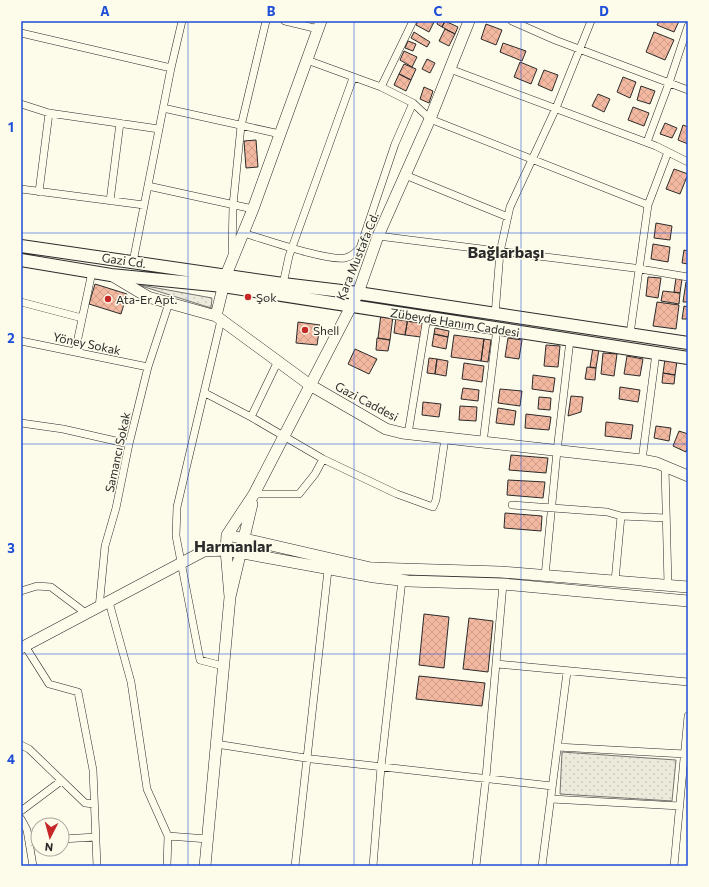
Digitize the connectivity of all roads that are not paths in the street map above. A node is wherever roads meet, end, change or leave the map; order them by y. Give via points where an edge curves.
1 (182, 21) edge
2 (266, 21) edge
3 (285, 21) edge
4 (413, 21) edge
5 (469, 21) edge
6 (512, 21) edge
7 (591, 21) edge
8 (319, 25) edge
9 (688, 26) edge
10 (21, 33) edge
11 (581, 50) junction
12 (307, 60) junction
13 (171, 68) junction
14 (450, 69) junction
15 (352, 78) junction
16 (669, 83) junction
17 (382, 87) junction
18 (688, 90) edge
19 (21, 104) edge
20 (413, 104) junction
21 (163, 108) junction
22 (556, 108) junction
23 (49, 113) junction
24 (430, 119) junction
25 (120, 123) junction
26 (241, 126) junction
27 (159, 129) junction
28 (280, 134) junction
29 (647, 142) junction
30 (668, 152) junction
31 (532, 159) junction
32 (688, 162) edge
33 (405, 175) junction
34 (148, 186) junction
35 (21, 190) edge
36 (39, 192) junction
37 (110, 201) junction
38 (144, 205) junction
39 (233, 205) junction
40 (648, 205) junction
41 (253, 209) junction
42 (508, 217) junction
43 (243, 233) junction
44 (378, 236) junction
45 (21, 246) edge
46 (292, 248) junction
47 (500, 252) junction
48 (21, 260) edge
49 (232, 260) junction
50 (134, 262) junction
51 (638, 269) junction
52 (92, 272) junction
53 (110, 275) junction
54 (688, 277) edge
55 (224, 281) junction
56 (283, 284) junction
57 (358, 293) junction
58 (21, 302) edge
59 (169, 303) junction
60 (350, 306) junction
61 (495, 315) junction
62 (82, 318) junction
63 (218, 318) junction
64 (427, 318) junction
65 (497, 328) junction
66 (630, 334) junction
67 (570, 340) junction
68 (21, 341) edge
69 (688, 343) edge
70 (75, 352) junction
71 (656, 353) junction
72 (688, 358) edge
73 (278, 361) junction
74 (148, 367) junction
75 (310, 385) junction
76 (205, 393) junction
77 (251, 417) junction
78 (21, 423) edge
79 (408, 434) junction
80 (284, 436) junction
81 (445, 438) junction
82 (482, 443) junction
83 (129, 444) junction
84 (557, 451) junction
85 (323, 459) junction
86 (642, 460) junction
87 (665, 467) junction
88 (688, 476) edge
89 (254, 494) junction
90 (512, 505) dead end
91 (552, 509) junction
92 (621, 516) junction
93 (666, 518) junction
94 (227, 535) junction
95 (243, 539) junction
96 (226, 550) junction
97 (239, 553) junction
98 (180, 564) junction
99 (328, 570) junction
100 (545, 576) junction
101 (402, 580) junction
102 (615, 581) junction
103 (503, 584) junction
104 (668, 585) junction
105 (688, 587) edge
106 (21, 591) edge
107 (230, 597) junction
108 (688, 601) edge
109 (109, 602) junction
110 (99, 608) junction
111 (87, 614) junction
112 (23, 647) edge
113 (497, 664) junction
114 (223, 666) junction
115 (567, 672) junction
116 (688, 682) edge
117 (688, 716) edge
118 (216, 744) junction
119 (21, 745) edge
120 (557, 747) junction
121 (685, 754) junction
122 (307, 758) junction
123 (382, 767) junction
124 (486, 777) junction
125 (61, 781) junction
126 (552, 786) junction
127 (551, 799) junction
128 (94, 804) junction
129 (680, 806) junction
130 (21, 811) edge
131 (21, 818) edge
132 (168, 836) junction
133 (96, 837) junction
134 (70, 839) edge
135 (208, 839) junction
136 (29, 842) joint
137 (33, 866) edge
138 (97, 866) edge
139 (167, 866) edge
140 (205, 866) edge
141 (295, 866) edge
142 (373, 866) edge
143 (476, 866) edge
144 (542, 866) edge
145 (674, 866) edge

1 - 13 street
2 - 26 street
3 - 8 street
4 - 17 street
5 - 14 street, Kara Mustafa Cd.
6 - 11 street
7 - 11 street
8 - 12 street
9 - 16 street
10 - 13 street
11 - 16 street
11 - 22 street
12 - 15 street
12 - 28 street
13 - 21 street
14 - 22 street
14 - 24 street, Kara Mustafa Cd.
15 - 17 street
15 - 46 street
16 - 18 street
16 - 29 street
17 - 20 street
19 - 23 street
20 - 24 street
20 - 46 street via 395,144 360,248 353,255 336,258
21 - 26 street
21 - 27 street
22 - 29 street
22 - 31 street
23 - 25 street
23 - 36 street
24 - 31 street
24 - 33 street, Kara Mustafa Cd.
25 - 27 street
25 - 37 street
26 - 28 street
26 - 39 street
27 - 34 street
28 - 41 street
29 - 30 street
30 - 32 street
30 - 40 street
31 - 40 street
31 - 42 street
33 - 42 street
33 - 44 street, Kara Mustafa Cd.
34 - 38 street
34 - 39 street
35 - 36 street
36 - 37 street
37 - 38 street
38 - 50 street
39 - 41 street
39 - 49 street
40 - 51 street
41 - 43 street
42 - 47 street
43 - 46 street
43 - 49 street
44 - 47 street
44 - 57 street, Kara Mustafa Cd.
45 - 50 main road, Gazi Cd.
46 - 56 street
47 - 51 street
47 - 61 street
48 - 52 main road, Gazi Cd.
49 - 55 street
50 - 55 main road, Gazi Cd.
51 - 54 street
51 - 66 street
52 - 53 main road, Gazi Cd.
52 - 62 street
53 - 55 main road, Gazi Cd.
53 - 59 street, Gazi Caddesi via 148,297
55 - 56 main road
55 - 60 main road, Zübeyde Hanım Caddesi
55 - 63 street
56 - 57 main road
57 - 60 street, Kara Mustafa Cd.
57 - 61 main road
58 - 62 street
59 - 63 street, Gazi Caddesi
59 - 74 street, Samancı Sokak
60 - 64 main road, Zübeyde Hanım Caddesi
60 - 75 street, Kara Mustafa Cd.
61 - 66 main road
62 - 70 street
63 - 73 street, Gazi Caddesi
63 - 76 street
64 - 65 main road, Zübeyde Hanım Caddesi
64 - 79 street
65 - 67 main road, Zübeyde Hanım Caddesi
65 - 82 street
66 - 69 main road
67 - 71 main road, Zübeyde Hanım Caddesi
67 - 84 street
68 - 70 street, Yöney Sokak
70 - 74 street, Yöney Sokak
71 - 72 main road, Zübeyde Hanım Caddesi
71 - 86 street
73 - 75 street, Gazi Caddesi
73 - 77 street
74 - 83 street, Samancı Sokak
75 - 79 street, Gazi Caddesi via 386,429
75 - 80 street, Kara Mustafa Cd.
76 - 77 street
76 - 98 street via 177,507 176,536
77 - 80 street
78 - 83 street via 63,429
79 - 81 street, Gazi Caddesi
80 - 85 street
80 - 89 street, Kara Mustafa Cd.
81 - 82 street, Gazi Caddesi
81 - 85 street via 433,507 398,494
82 - 84 street, Gazi Caddesi
83 - 110 street, Samancı Sokak via 116,508 105,546
84 - 86 street, Gazi Caddesi
84 - 91 street
85 - 89 street via 299,494
86 - 87 street, Gazi Caddesi
87 - 88 street, Gazi Caddesi
87 - 93 street
89 - 94 street
89 - 95 street
90 - 91 street
91 - 92 street via 607,512
91 - 100 street
92 - 93 street
92 - 102 street
93 - 104 street
94 - 95 street
94 - 96 street
95 - 97 street
95 - 100 street via 371,568
96 - 97 street
96 - 98 street via 204,551
96 - 107 street
97 - 99 street
97 - 107 street
98 - 109 street
98 - 114 street via 200,660
99 - 101 street
99 - 122 street
100 - 102 street
101 - 103 street
101 - 123 street
102 - 104 street
103 - 108 street
103 - 113 street
104 - 105 street
106 - 111 street via 37,586 51,586
107 - 114 street
109 - 110 street
109 - 132 street via 131,682 147,789
110 - 111 street
111 - 112 street
112 - 128 street via 48,684 78,692 93,770
113 - 115 street
113 - 124 street
114 - 118 street
115 - 116 street
115 - 120 street
117 - 121 street
118 - 122 street
118 - 135 street
119 - 125 street via 29,749
120 - 121 street
120 - 126 street
121 - 129 street
122 - 123 street
122 - 141 street
123 - 124 street
123 - 142 street
124 - 126 street
124 - 143 street
125 - 128 street via 85,804
125 - 130 street
126 - 127 street
127 - 129 street
127 - 144 street
128 - 133 street
129 - 145 street
131 - 136 street
132 - 135 street
132 - 139 street
133 - 134 street
133 - 138 street
135 - 140 street
136 - 137 street

